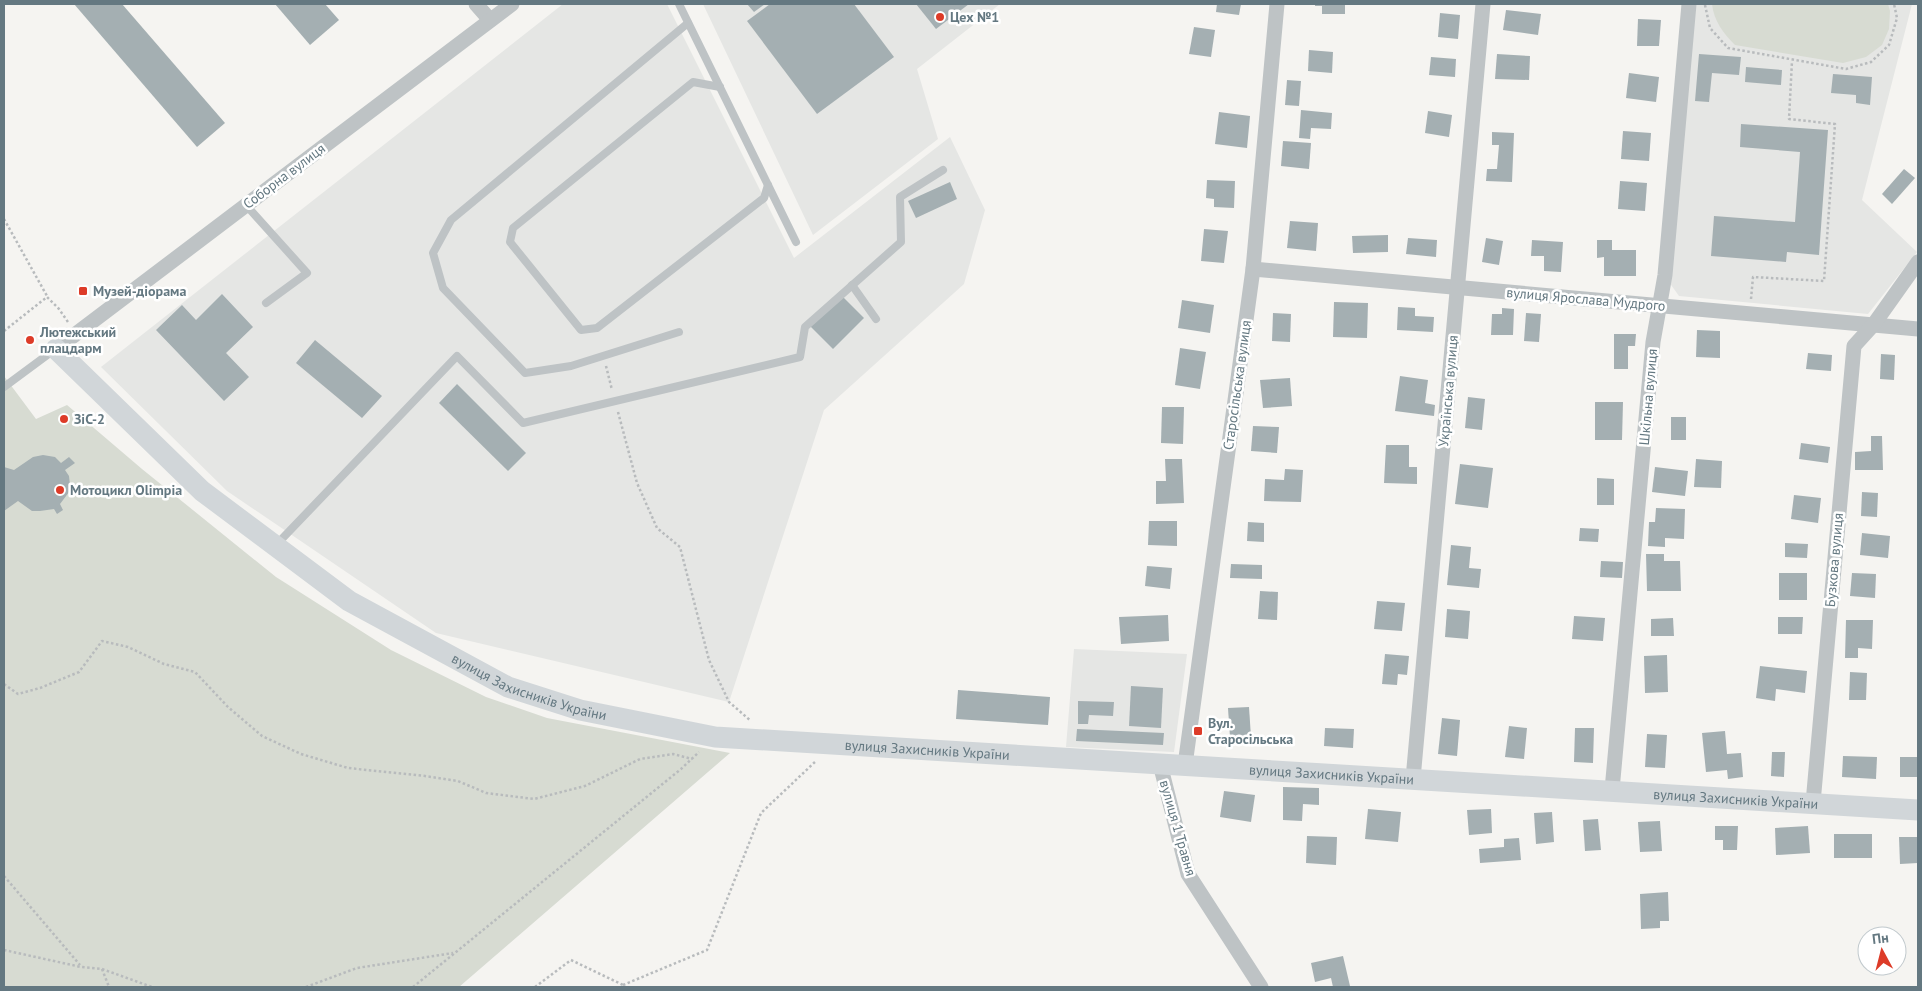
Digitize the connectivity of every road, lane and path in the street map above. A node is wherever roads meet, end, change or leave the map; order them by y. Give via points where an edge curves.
1 (476, 4) edge
2 (512, 4) edge
3 (679, 4) edge
4 (1277, 4) edge
5 (1483, 4) edge
6 (1689, 4) edge
7 (1705, 4) edge
8 (1894, 4) edge
9 (490, 20) junction
10 (688, 23) junction
11 (1792, 61) junction
12 (720, 87) junction
13 (943, 170) dead end
14 (768, 185) junction
15 (246, 205) junction
16 (4, 219) edge
17 (796, 242) dead end
18 (1918, 262) edge
19 (1253, 269) junction
20 (852, 285) junction
21 (1458, 288) junction
22 (47, 297) junction
23 (266, 303) dead end
24 (1660, 306) junction
25 (1750, 314) junction
26 (876, 319) dead end
27 (1874, 324) junction
28 (1918, 329) edge
29 (4, 331) edge
30 (678, 332) dead end
31 (75, 334) junction
32 (56, 349) junction
33 (603, 356) junction
34 (4, 387) edge
35 (615, 401) junction
36 (275, 546) junction
37 (4, 684) edge
38 (715, 737) junction
39 (772, 740) junction
40 (834, 744) junction
41 (692, 759) junction
42 (1160, 764) junction
43 (1184, 765) junction
44 (1413, 779) junction
45 (1612, 790) junction
46 (1813, 803) junction
47 (1918, 810) edge
48 (4, 876) edge
49 (4, 950) edge
50 (455, 953) junction
51 (81, 967) junction
52 (102, 969) junction
53 (624, 986) edge
54 (109, 987) edge
55 (152, 987) edge
56 (306, 987) edge
57 (412, 987) edge
58 (535, 987) edge
59 (1262, 987) edge

1 - 9 street
2 - 9 street, Соборна вулиця
3 - 10 lane
4 - 19 street, Старосільська вулиця
5 - 21 street, Українська вулиця
6 - 24 street, Шкільна вулиця
7 - 11 path via 1710,28 1728,48
8 - 11 path via 1897,18 1889,45 1871,62 1846,69
9 - 15 street, Соборна вулиця
10 - 12 lane
10 - 33 lane via 451,220 432,253 443,288 525,373 571,366
11 - 25 path via 1789,119 1835,124 1824,281 1753,277
12 - 14 lane
12 - 14 lane via 693,82 513,228 510,242 581,330 597,328 764,198
13 - 20 lane via 900,197 901,242
14 - 17 lane
15 - 23 lane via 306,273
15 - 31 street, Соборна вулиця
16 - 22 path
18 - 27 street, Бузкова вулиця
19 - 21 street, вулиця Ярослава Мудрого
19 - 43 street, Старосільська вулиця
20 - 26 lane
20 - 35 lane via 805,327 800,357
21 - 24 street, вулиця Ярослава Мудрого
21 - 44 street, Українська вулиця
22 - 29 path
22 - 31 path
24 - 25 street, вулиця Ярослава Мудрого
24 - 45 street, Шкільна вулиця via 1653,342
25 - 27 street, вулиця Ярослава Мудрого
27 - 28 street, вулиця Ярослава Мудрого
27 - 46 street, Бузкова вулиця via 1854,346
30 - 33 lane
31 - 32 street, Соборна вулиця
32 - 34 lane
32 - 36 street, вулиця Захисників України via 202,491
33 - 35 path
35 - 36 lane via 523,423 457,356
35 - 39 path via 637,483 657,528 680,547 709,660 729,702
36 - 38 street, вулиця Захисників України via 349,601 508,687 580,710
37 - 41 path via 18,694 79,672 102,641 128,647 164,664 195,672 228,707 262,736 301,754 348,768 458,781 486,793 534,799 585,786 640,759 672,754
38 - 39 street, вулиця Захисників України
38 - 41 path
39 - 40 street, вулиця Захисників України
40 - 42 street, вулиця Захисників України
40 - 53 path via 761,813 708,950
41 - 50 path
42 - 43 street, вулиця 1 Травня
42 - 59 street, вулиця 1 Травня via 1188,874
43 - 44 street, вулиця Захисників України
44 - 45 street, вулиця Захисників України
45 - 46 street, вулиця Захисників України
46 - 47 street, вулиця Захисників України
48 - 51 path
49 - 51 path
50 - 56 path via 357,968
50 - 57 path
51 - 52 path
52 - 54 path
52 - 55 path
53 - 58 path via 571,960

